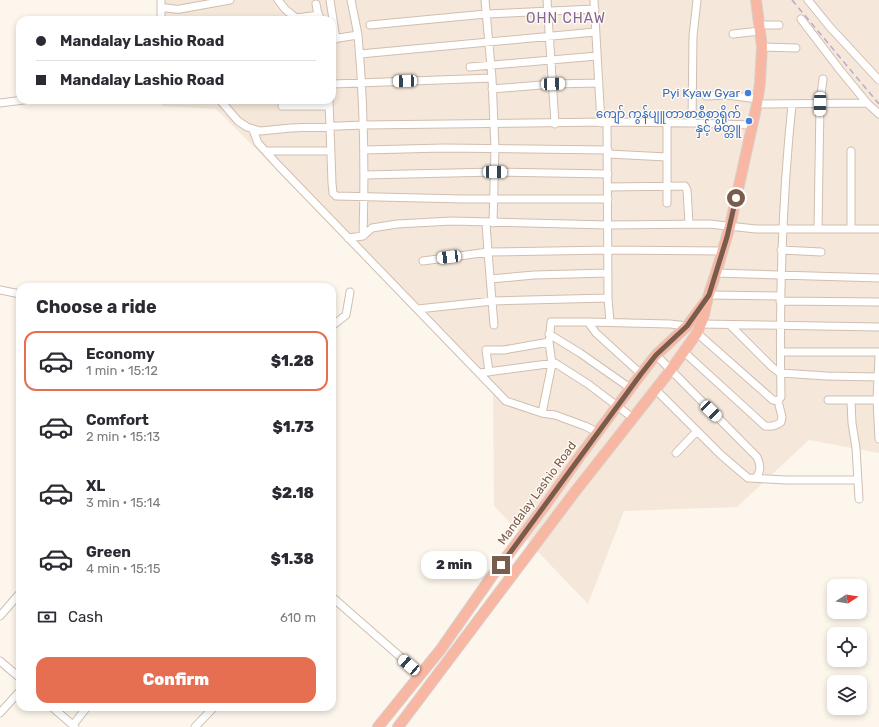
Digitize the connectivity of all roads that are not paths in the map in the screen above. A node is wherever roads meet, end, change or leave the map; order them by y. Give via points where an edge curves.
1 (161, 0) edge
2 (230, 0) edge
3 (278, 0) edge
4 (330, 0) edge
5 (351, 0) edge
6 (486, 0) edge
7 (547, 0) edge
8 (594, 0) edge
9 (697, 0) edge
10 (756, 0) edge
11 (808, 0) edge
12 (316, 4) dead end
13 (161, 8) junction
14 (595, 9) junction
15 (548, 11) junction
16 (486, 14) junction
17 (161, 16) edge
18 (294, 16) edge
19 (319, 16) edge
20 (332, 16) edge
21 (801, 18) dead end
22 (370, 24) dead end
23 (779, 25) dead end
24 (760, 28) junction
25 (595, 32) junction
26 (733, 34) dead end
27 (358, 35) junction
28 (549, 36) junction
29 (336, 39) edge
30 (490, 41) junction
31 (762, 47) junction
32 (796, 48) dead end
33 (360, 54) junction
34 (597, 56) junction
35 (551, 60) junction
36 (491, 66) junction
37 (470, 67) dead end
38 (492, 78) junction
39 (823, 79) dead end
40 (879, 80) edge
41 (362, 83) junction
42 (599, 83) junction
43 (336, 84) edge
44 (553, 84) junction
45 (492, 89) junction
46 (706, 96) dead end
47 (16, 101) edge
48 (757, 101) junction
49 (0, 103) edge
50 (867, 103) junction
51 (223, 104) edge
52 (314, 104) edge
53 (330, 104) edge
54 (792, 104) junction
55 (820, 104) junction
56 (282, 106) dead end
57 (879, 114) edge
58 (604, 122) junction
59 (667, 122) junction
60 (692, 123) junction
61 (556, 124) junction
62 (364, 125) junction
63 (494, 125) junction
64 (752, 125) junction
65 (330, 127) junction
66 (253, 130) junction
67 (494, 149) junction
68 (331, 150) junction
69 (364, 150) junction
70 (266, 151) junction
71 (851, 151) dead end
72 (608, 152) junction
73 (667, 157) junction
74 (495, 172) junction
75 (608, 174) junction
76 (364, 175) junction
77 (608, 187) junction
78 (667, 187) junction
79 (364, 197) junction
80 (493, 198) junction
81 (608, 199) junction
82 (667, 203) dead end
83 (489, 223) junction
84 (689, 223) junction
85 (608, 225) junction
86 (730, 226) junction
87 (851, 228) junction
88 (783, 229) junction
89 (818, 229) junction
90 (879, 229) edge
91 (363, 236) junction
92 (348, 238) junction
93 (608, 250) junction
94 (781, 250) junction
95 (723, 251) junction
96 (488, 252) junction
97 (821, 252) dead end
98 (423, 261) dead end
99 (608, 272) junction
100 (716, 273) junction
101 (781, 275) junction
102 (879, 278) edge
103 (490, 279) junction
104 (0, 290) edge
105 (350, 292) dead end
106 (16, 293) edge
107 (709, 296) junction
108 (608, 298) junction
109 (780, 298) junction
110 (493, 301) junction
111 (879, 302) edge
112 (418, 309) junction
113 (588, 322) junction
114 (610, 322) junction
115 (336, 323) edge
116 (494, 325) dead end
117 (730, 325) junction
118 (687, 326) junction
119 (780, 326) junction
120 (879, 327) edge
121 (699, 328) junction
122 (549, 334) junction
123 (549, 342) junction
124 (684, 352) junction
125 (781, 352) junction
126 (879, 352) edge
127 (656, 355) junction
128 (879, 357) edge
129 (552, 364) junction
130 (670, 371) junction
131 (489, 372) junction
132 (780, 373) junction
133 (480, 374) junction
134 (641, 374) junction
135 (878, 377) edge
136 (630, 388) junction
137 (656, 390) junction
138 (828, 400) dead end
139 (877, 400) junction
140 (851, 401) junction
141 (778, 402) junction
142 (617, 406) junction
143 (542, 413) junction
144 (633, 418) junction
145 (697, 431) junction
146 (597, 432) junction
147 (879, 439) edge
148 (676, 453) dead end
149 (574, 464) junction
150 (589, 474) junction
151 (756, 478) junction
152 (858, 480) junction
153 (859, 499) dead end
154 (16, 598) edge
155 (336, 600) edge
156 (0, 616) edge
157 (0, 660) edge
158 (16, 674) edge
159 (420, 674) junction
160 (16, 695) edge
161 (57, 711) edge
162 (84, 711) edge
163 (210, 711) edge
164 (0, 713) edge
165 (74, 726) edge
166 (195, 727) edge
167 (378, 727) edge
168 (398, 727) edge

1 - 13 street
2 - 13 street via 173,10
3 - 18 street
4 - 20 street
5 - 27 street
6 - 16 street
7 - 15 street
8 - 14 street
9 - 60 street via 692,36
10 - 24 highway, Mandalay Lashio Road
11 - 40 street
12 - 19 street
13 - 17 street
14 - 15 street
14 - 25 street
15 - 16 street
15 - 28 street
16 - 22 street
16 - 30 street
21 - 50 street
23 - 24 street
24 - 26 street
24 - 31 highway, Mandalay Lashio Road
25 - 28 street
25 - 34 street
27 - 29 street
27 - 33 street
28 - 30 street
28 - 35 street
30 - 33 street
30 - 36 street
31 - 32 street
31 - 48 highway, Mandalay Lashio Road
33 - 41 street
34 - 35 street
34 - 42 street
35 - 36 street
35 - 44 street
36 - 37 street
36 - 38 street
38 - 41 street
38 - 45 street
39 - 55 street
41 - 43 street
41 - 62 street
42 - 44 street
42 - 58 street
44 - 45 street
44 - 61 street
45 - 63 street
46 - 48 street via 727,95
47 - 49 street
48 - 54 street
48 - 64 highway, Mandalay Lashio Road
50 - 55 street
50 - 57 street
51 - 66 street via 238,121
52 - 56 street
53 - 65 street
54 - 55 street
54 - 88 street
55 - 89 street
58 - 59 street
58 - 61 street
58 - 72 street
59 - 60 street
59 - 73 street
60 - 64 street
61 - 63 street
62 - 63 street
62 - 65 street
62 - 69 street
63 - 67 street
64 - 86 highway, Mandalay Lashio Road
65 - 66 street
65 - 68 street
66 - 70 street via 258,143
67 - 69 street
67 - 72 street
67 - 74 street
68 - 70 street
68 - 79 street via 333,193 336,196
69 - 76 street
70 - 92 street
71 - 87 street
72 - 73 street
72 - 75 street
73 - 78 street
74 - 75 street
74 - 76 street
74 - 80 street
75 - 77 street
76 - 79 street
77 - 78 street
77 - 81 street
78 - 82 street
78 - 84 street via 685,186
79 - 80 street
79 - 91 street
80 - 81 street
80 - 83 street
81 - 85 street
83 - 85 street
83 - 91 street via 452,221 397,224 372,228
83 - 96 street
84 - 85 street
84 - 86 street
85 - 93 street
86 - 88 street
86 - 95 highway, Mandalay Lashio Road
87 - 89 street
87 - 90 street
88 - 89 street
88 - 94 street
91 - 92 street
92 - 112 street
93 - 95 street
93 - 96 street
93 - 99 street
94 - 97 street
94 - 101 street
95 - 100 highway, Mandalay Lashio Road
96 - 98 street
96 - 103 street
99 - 103 street
99 - 108 street
100 - 101 street
100 - 107 highway, Mandalay Lashio Road
101 - 102 street
101 - 109 street
103 - 110 street
104 - 106 street
105 - 115 street via 346,315
107 - 109 street
107 - 118 highway, Mandalay Lashio Road
107 - 121 highway, Mandalay Lashio Road
108 - 110 street
108 - 114 street
109 - 111 street
109 - 119 street
110 - 112 street
110 - 116 street
112 - 133 street
113 - 114 street
113 - 122 street via 551,322
113 - 134 street via 596,333
114 - 118 street
117 - 119 street
117 - 121 street
117 - 132 street
118 - 127 highway, Mandalay Lashio Road
119 - 120 street
119 - 125 street
121 - 124 highway, Mandalay Lashio Road
121 - 141 street
122 - 123 street
122 - 136 street
123 - 129 street
123 - 131 street via 504,350 486,350
124 - 130 highway, Mandalay Lashio Road
124 - 141 street via 765,426 772,427 781,422
125 - 126 street
125 - 132 street
127 - 130 street
127 - 134 highway, Mandalay Lashio Road
128 - 135 street
129 - 131 street
129 - 142 street via 562,367
129 - 143 street
130 - 137 highway, Mandalay Lashio Road
130 - 151 street via 757,458 761,466
131 - 133 street
132 - 135 street
132 - 141 street via 781,397
133 - 143 street via 506,401
134 - 136 highway, Mandalay Lashio Road
135 - 139 street
136 - 142 highway, Mandalay Lashio Road
137 - 144 highway, Mandalay Lashio Road
137 - 145 street
138 - 140 street
139 - 140 street
139 - 147 street
140 - 152 street
142 - 144 street
142 - 146 highway, Mandalay Lashio Road
143 - 146 street via 555,415
144 - 150 highway, Mandalay Lashio Road
145 - 148 street
145 - 151 street via 741,473 748,478
146 - 149 highway, Mandalay Lashio Road
149 - 150 highway
149 - 159 highway, Mandalay Lashio Road
150 - 168 highway, Mandalay Lashio Road
151 - 152 street
152 - 153 street
154 - 156 street
155 - 159 street
157 - 158 street
159 - 167 highway, Mandalay Lashio Road
160 - 164 street
161 - 165 street
162 - 165 street
163 - 166 street

